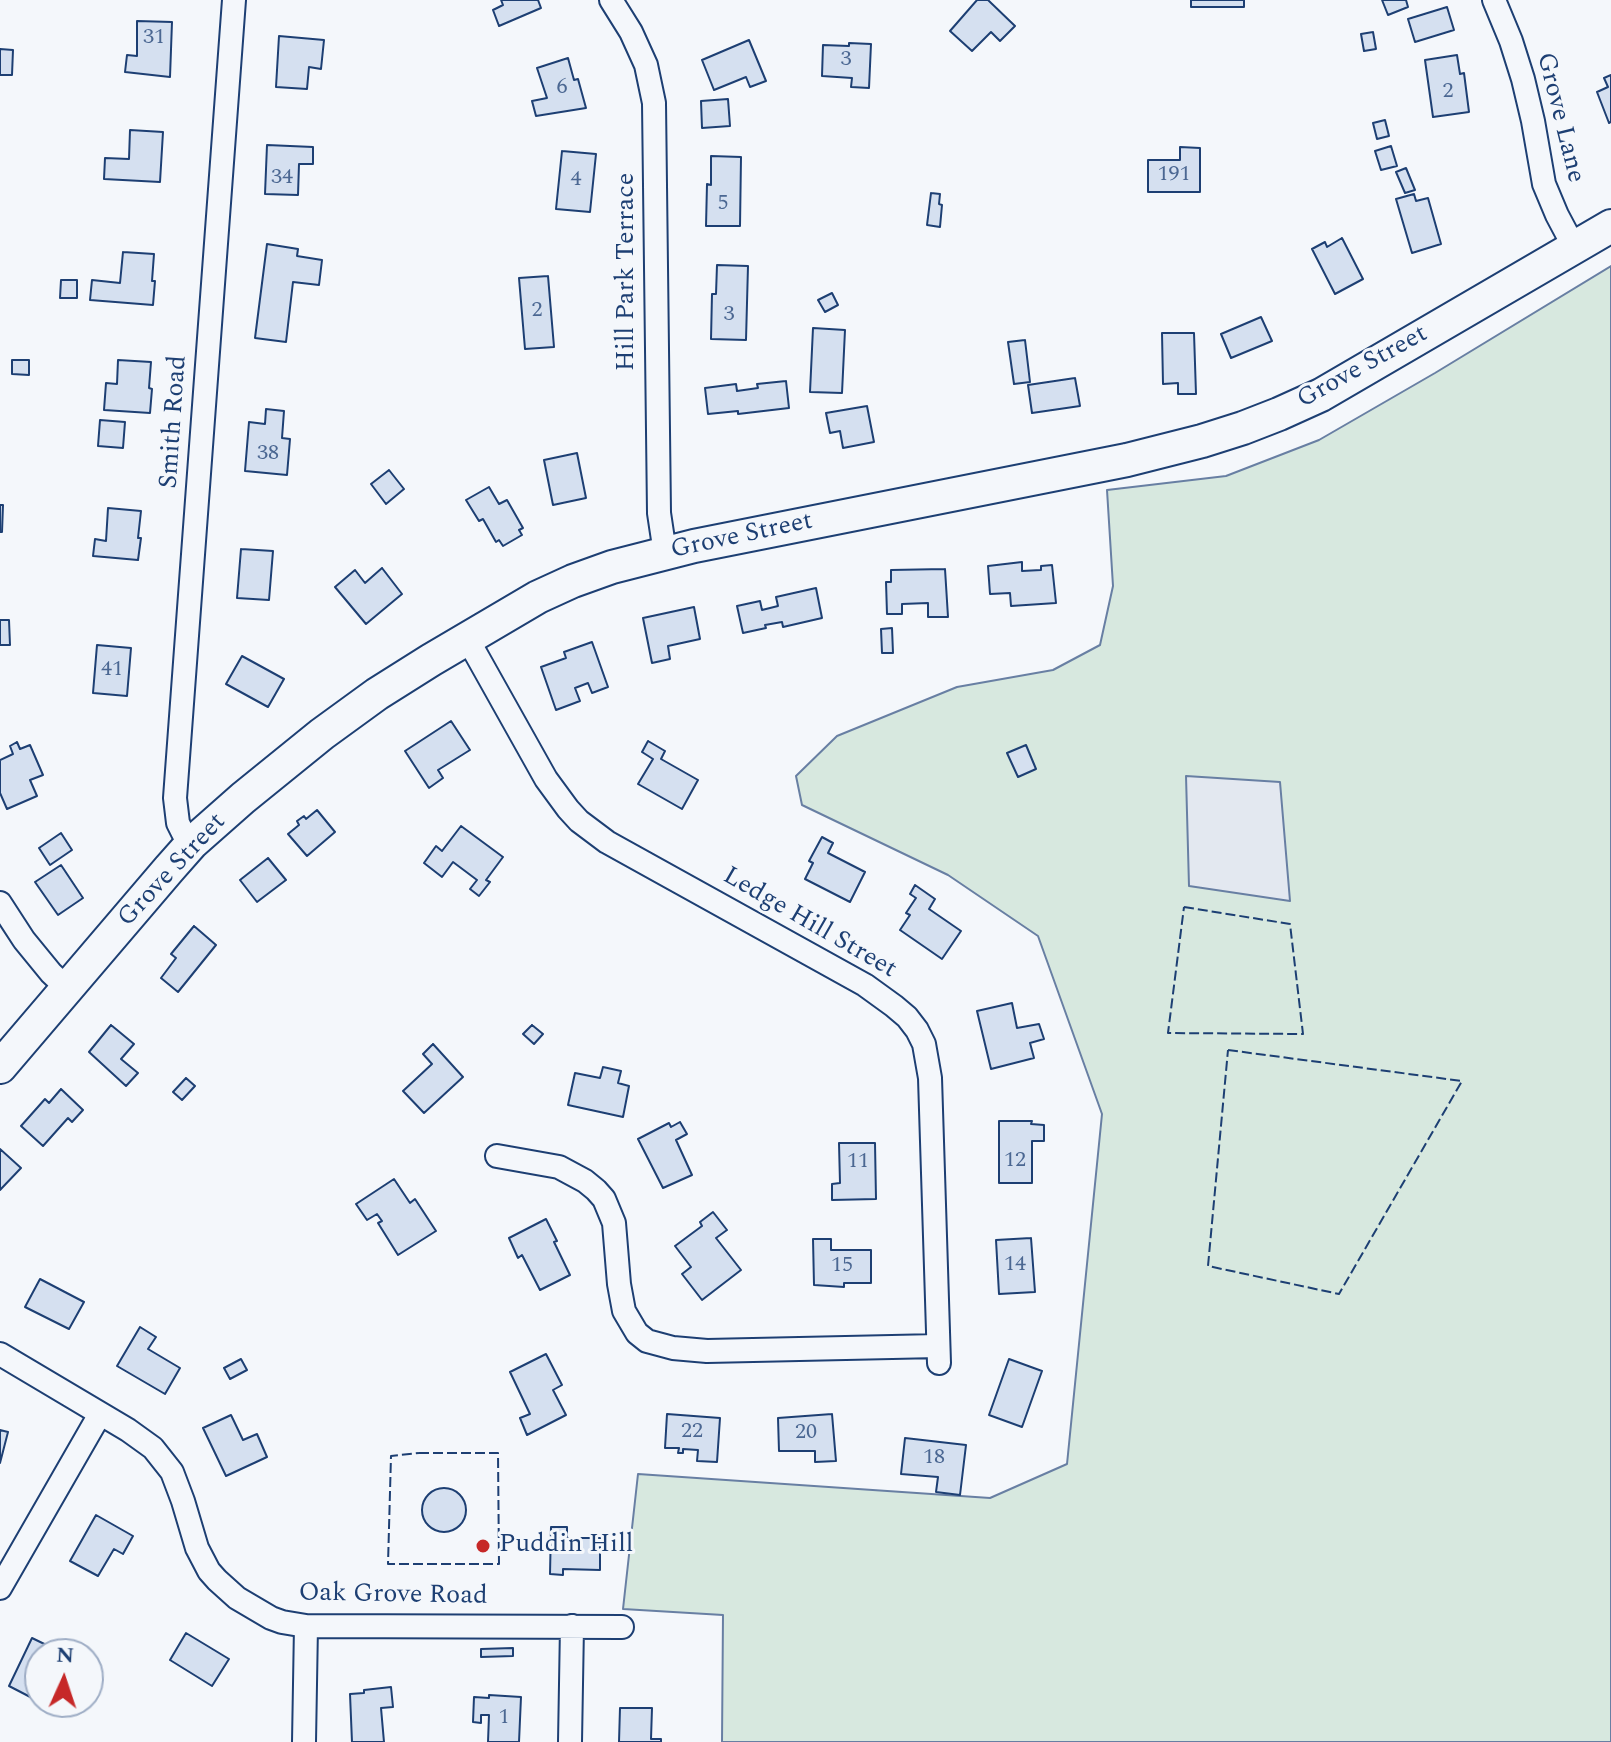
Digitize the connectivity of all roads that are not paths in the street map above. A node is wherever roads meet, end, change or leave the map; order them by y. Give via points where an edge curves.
1 (234, 0) edge
2 (1494, 0) edge
3 (618, 2) edge
4 (1611, 226) edge
5 (1574, 247) junction
6 (665, 553) junction
7 (467, 638) junction
8 (192, 843) junction
9 (0, 903) edge
10 (68, 989) junction
11 (0, 1067) edge
12 (497, 1156) dead end
13 (0, 1354) edge
14 (100, 1414) junction
15 (0, 1588) edge
16 (306, 1626) junction
17 (572, 1626) junction
18 (622, 1627) dead end
19 (304, 1742) edge
20 (570, 1742) edge

1 - 8 street, Smith Road via 175,798 178,823
2 - 5 street, Grove Lane via 1523,79 1544,184
3 - 6 street, Hill Park Terrace via 646,65 654,103 659,513
4 - 5 street, Grove Street
5 - 6 street, Grove Street via 1321,395 1243,428 1127,460
6 - 7 street, Grove Street via 555,589
7 - 8 street, Grove Street via 322,734
7 - 12 street, Ledge Hill Street via 546,779 579,821 607,842 865,985 917,1030 930,1078 939,1354 707,1351 647,1341 624,1311 614,1223 604,1199 559,1167
8 - 10 street, Grove Street
9 - 10 street via 24,940
10 - 11 street, Grove Street
13 - 14 street, Oak Grove Road
14 - 15 street
14 - 16 street, Oak Grove Road via 163,1459 178,1486 197,1548 217,1580 259,1612
16 - 17 street, Oak Grove Road
16 - 19 street
17 - 18 street, Oak Grove Road
17 - 20 street

